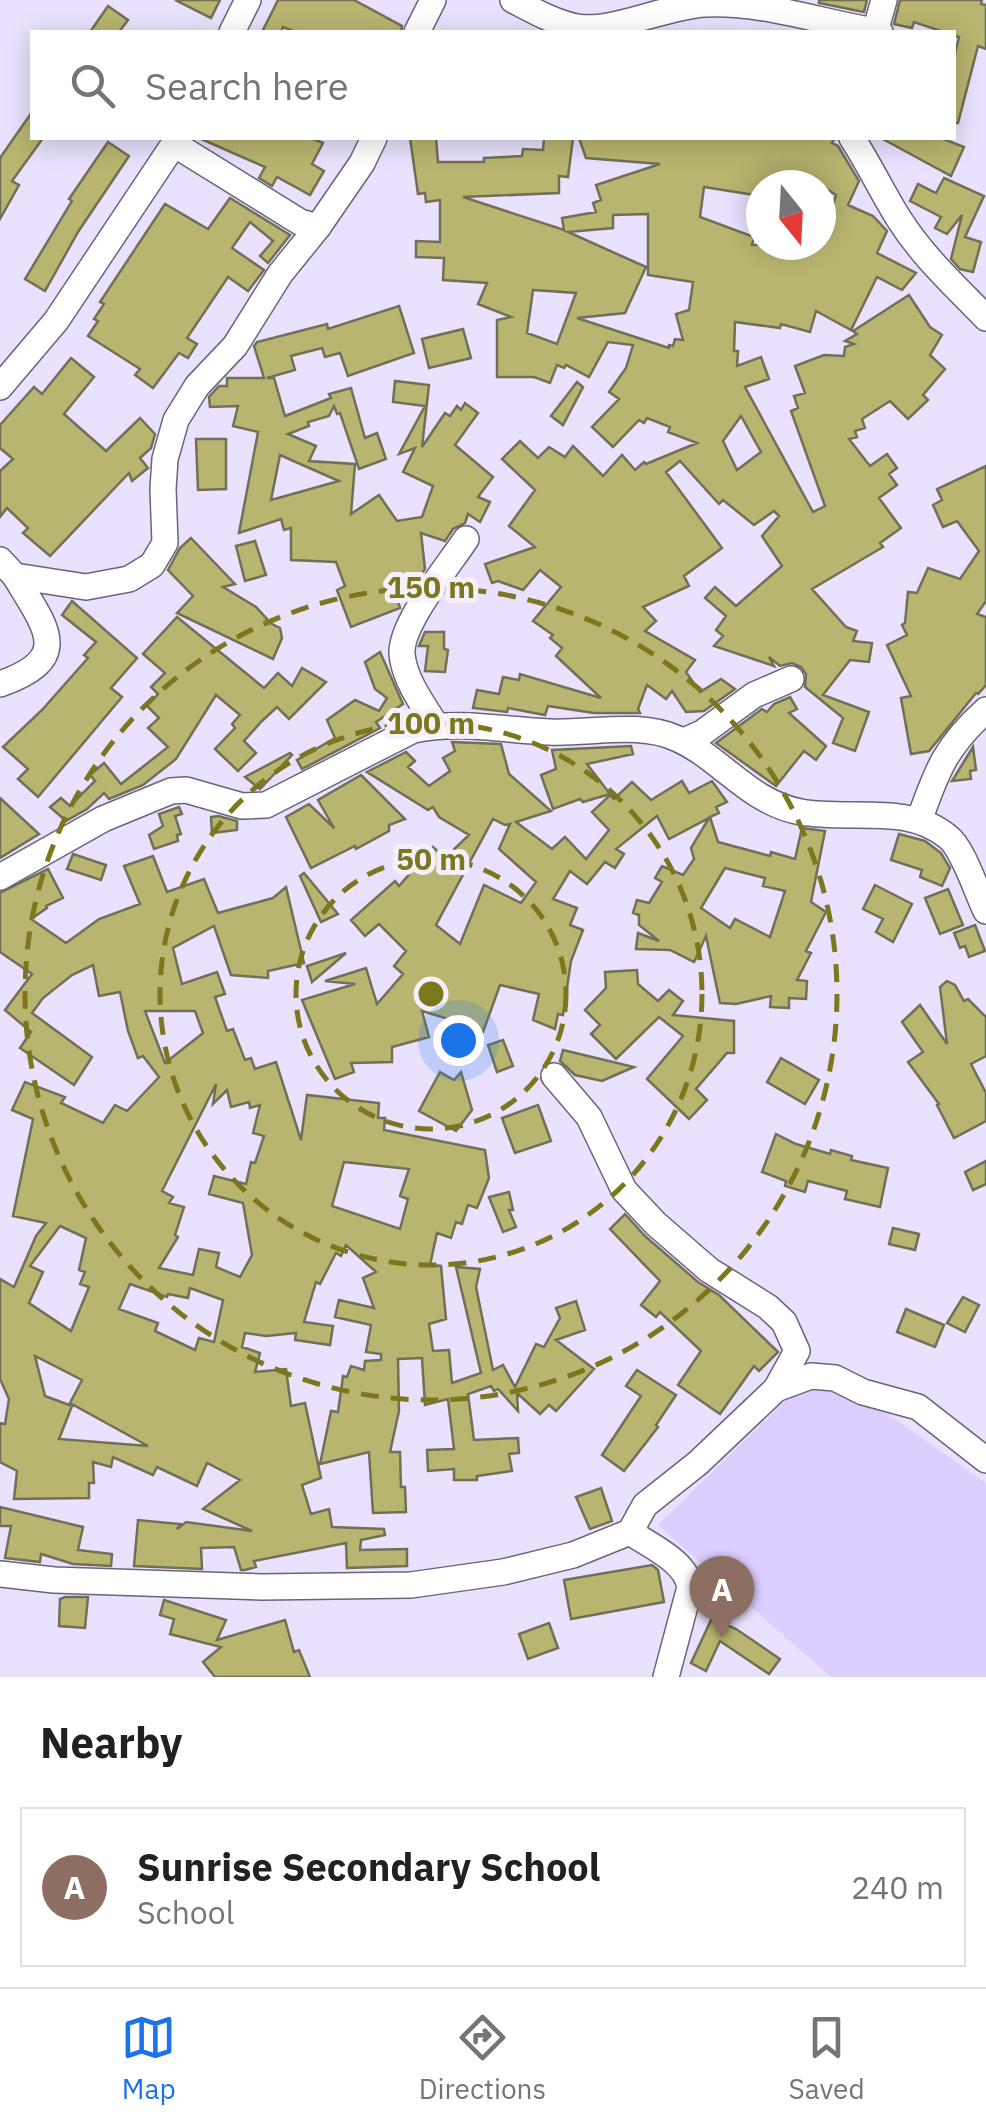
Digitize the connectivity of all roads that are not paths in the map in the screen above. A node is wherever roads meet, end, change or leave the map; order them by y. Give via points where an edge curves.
1 (248, 0) edge
2 (432, 0) edge
3 (512, 0) edge
4 (884, 0) edge
5 (556, 27) edge
6 (829, 28) edge
7 (233, 30) edge
8 (418, 30) edge
9 (877, 30) edge
10 (373, 140) edge
11 (853, 140) edge
12 (176, 141) edge
13 (318, 226) junction
14 (986, 318) edge
15 (0, 387) edge
16 (466, 538) dead end
17 (7, 568) edge
18 (791, 679) dead end
19 (0, 684) edge
20 (986, 710) edge
21 (436, 724) junction
22 (684, 741) junction
23 (920, 818) junction
24 (0, 878) edge
25 (986, 911) edge
26 (554, 1076) dead end
27 (776, 1389) junction
28 (986, 1460) edge
29 (630, 1532) junction
30 (0, 1574) edge
31 (666, 1677) edge

1 - 7 street
2 - 8 street
3 - 5 street
4 - 9 street
5 - 6 street via 603,26 706,4 753,7
10 - 13 street
11 - 14 street via 920,248
12 - 13 street via 300,222
12 - 15 street via 56,320
13 - 17 street via 176,420 162,489 165,543 152,564 129,580 96,586 58,584
16 - 21 street via 402,642 410,680
17 - 19 street via 46,629 48,644 32,672
18 - 22 street
20 - 23 street via 950,746
21 - 22 street via 644,730
21 - 24 street via 266,805 242,806 186,790 153,797
22 - 23 street via 774,804 801,812
23 - 25 street via 952,840
26 - 27 street via 589,1116 624,1190 682,1248 784,1322 797,1351
27 - 28 street via 811,1376 836,1378 918,1407
27 - 29 street via 645,1505
29 - 30 street via 556,1560 411,1585 208,1585
29 - 31 street via 688,1577

